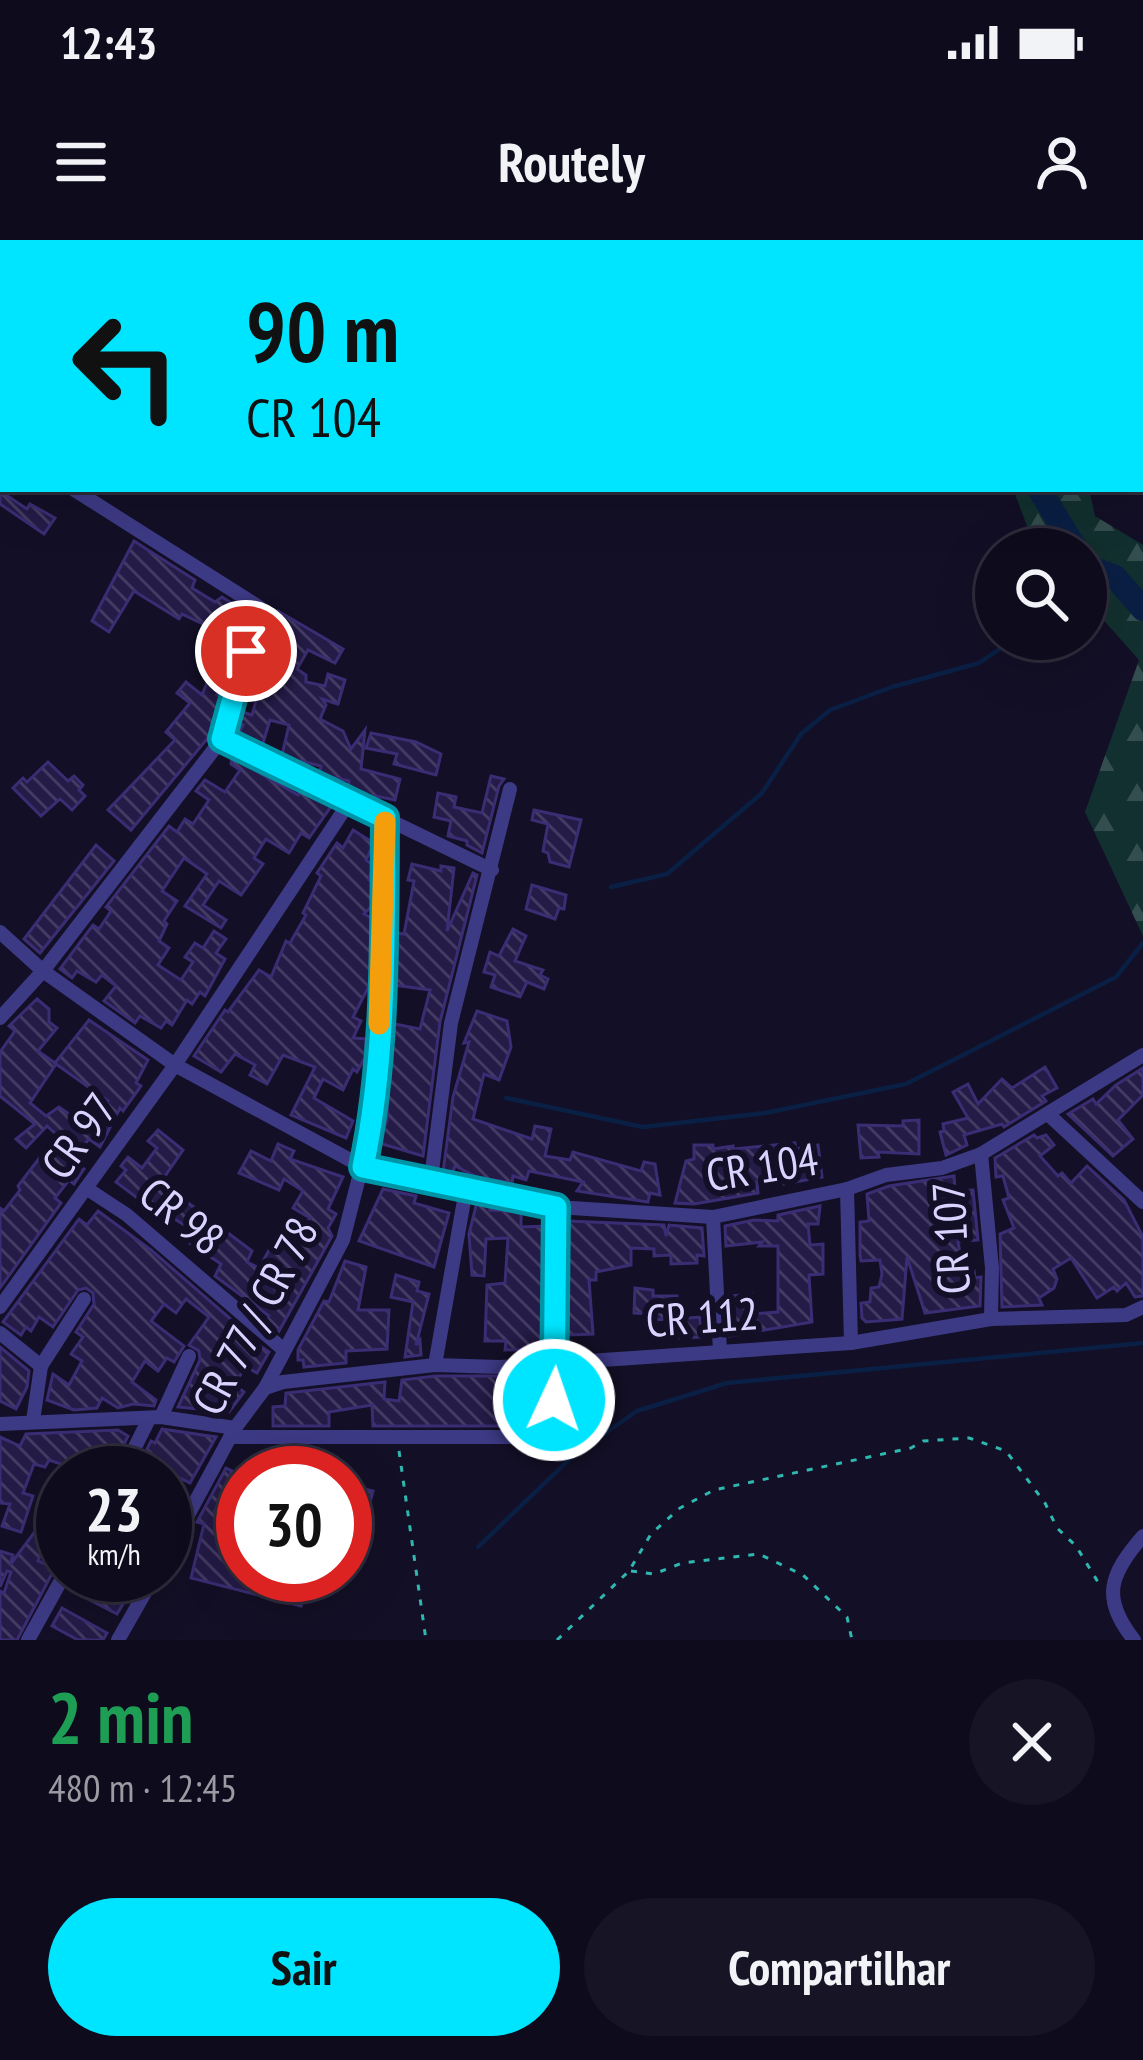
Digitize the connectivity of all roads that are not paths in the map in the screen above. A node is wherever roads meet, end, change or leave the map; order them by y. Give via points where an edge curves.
1 (78, 492) edge
2 (222, 739) junction
3 (510, 789) dead end
4 (350, 801) junction
5 (385, 818) junction
6 (493, 870) junction
7 (0, 932) edge
8 (43, 971) junction
9 (0, 1018) edge
10 (1143, 1055) edge
11 (175, 1065) junction
12 (1049, 1115) junction
13 (981, 1154) junction
14 (363, 1167) junction
15 (431, 1179) junction
16 (86, 1188) junction
17 (466, 1189) junction
18 (847, 1189) junction
19 (1143, 1202) edge
20 (556, 1207) junction
21 (713, 1217) junction
22 (84, 1300) dead end
23 (0, 1307) edge
24 (1143, 1307) edge
25 (991, 1319) junction
26 (0, 1333) edge
27 (851, 1343) junction
28 (284, 1350) junction
29 (720, 1351) junction
30 (189, 1356) dead end
31 (557, 1362) junction
32 (435, 1365) junction
33 (41, 1366) junction
34 (265, 1388) junction
35 (155, 1418) junction
36 (34, 1421) junction
37 (0, 1424) edge
38 (232, 1432) junction
39 (138, 1446) edge
40 (192, 1507) edge
41 (1143, 1536) edge
42 (49, 1602) edge
43 (140, 1602) edge
44 (28, 1640) edge
45 (118, 1640) edge
46 (1134, 1640) edge

1 - 2 street via 259,608
2 - 4 street
2 - 8 street
3 - 6 street
4 - 5 street
4 - 11 street, CR 97
5 - 6 street
5 - 14 street, CR 77 / CR 78 via 384,940
6 - 15 street via 451,1023
7 - 8 street, CR 104
8 - 9 street
8 - 11 street, CR 104
10 - 12 street, CR 104
11 - 14 street, CR 104
11 - 16 street, CR 97
12 - 13 street, CR 104
12 - 19 street
13 - 18 street, CR 104
13 - 25 street, CR 107
14 - 15 street, CR 104
14 - 28 street, CR 77 / CR 78 via 343,1240
15 - 17 street, CR 104
16 - 23 street, CR 97
16 - 28 street, CR 98
17 - 20 street, CR 104
17 - 32 street
18 - 21 street, CR 104
18 - 27 street
20 - 21 street, CR 104
20 - 31 street
21 - 29 street
22 - 33 street
24 - 25 street, CR 112 via 1126,1315
25 - 27 street, CR 112
26 - 33 street
27 - 29 street, CR 112
28 - 34 street, CR 77 / CR 78
29 - 31 street, CR 112
30 - 35 street
31 - 32 street, CR 112
31 - 38 street via 550,1437
32 - 34 street, CR 112
33 - 36 street
34 - 38 street, CR 77 / CR 78
35 - 36 street
35 - 38 street
35 - 39 street
36 - 37 street
38 - 40 street, CR 77 / CR 78
41 - 46 street via 1113,1582 1113,1612
42 - 44 street
43 - 45 street

